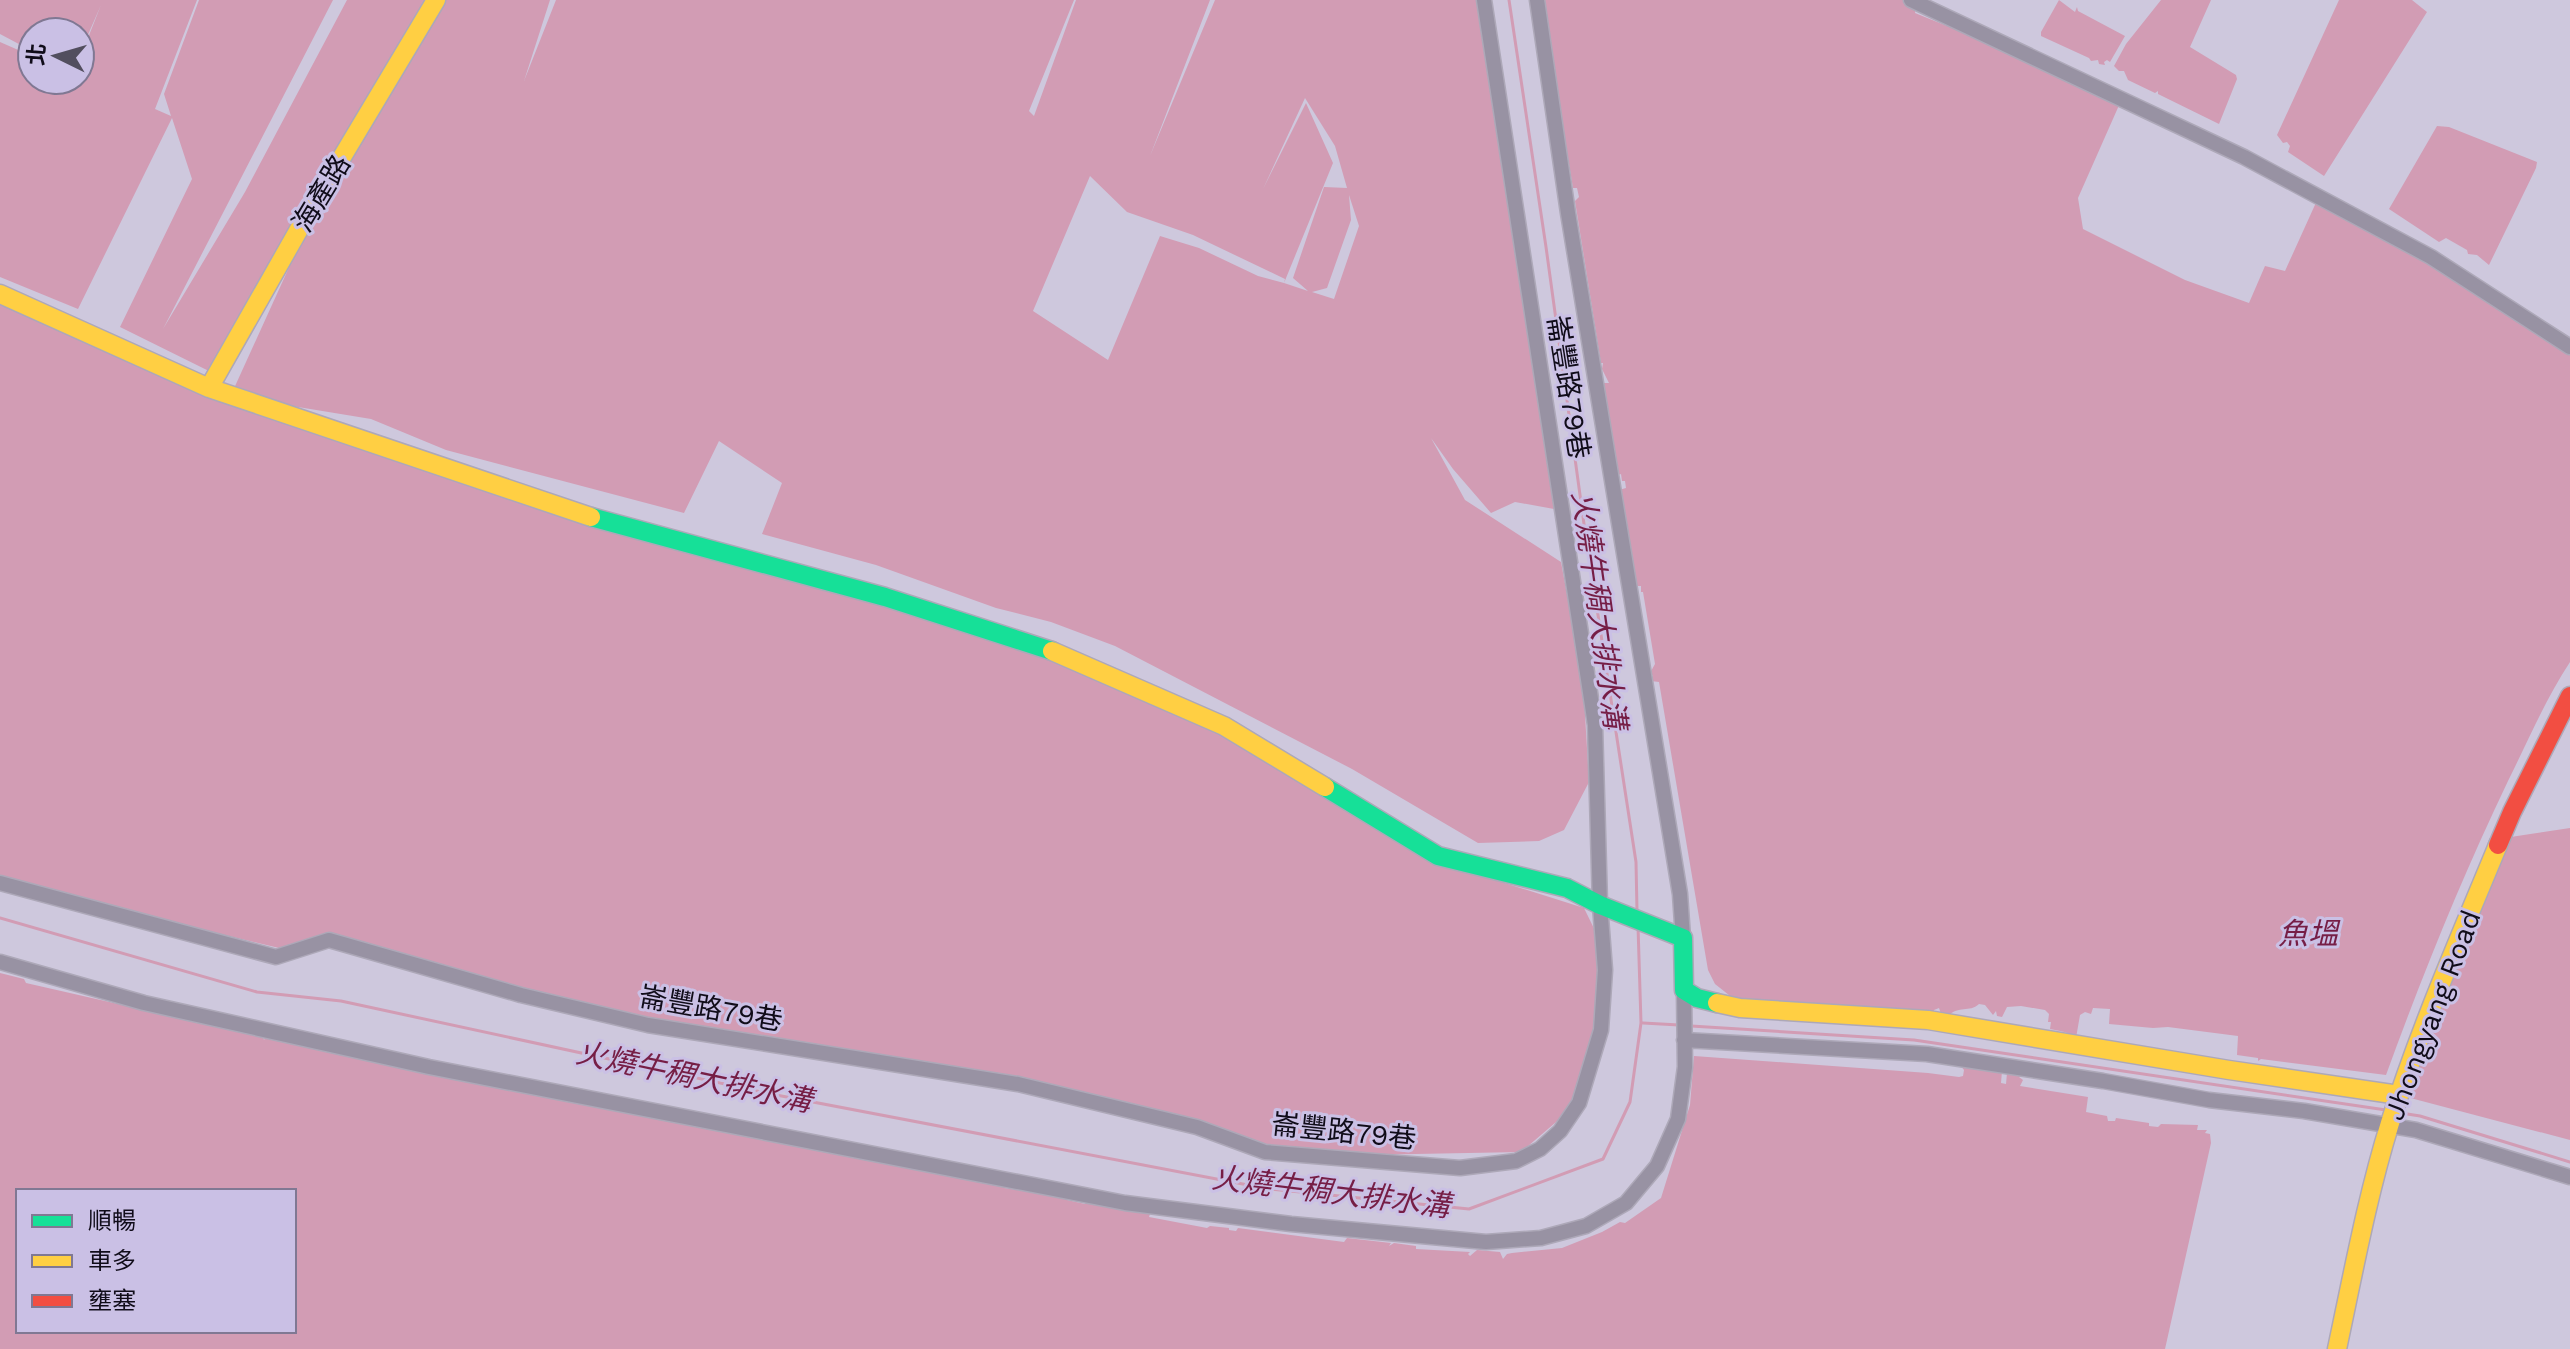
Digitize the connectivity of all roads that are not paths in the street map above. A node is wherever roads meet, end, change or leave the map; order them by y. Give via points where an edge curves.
1 (436, 0) edge
2 (1484, 0) edge
3 (1537, 0) edge
4 (1911, 0) edge
5 (0, 294) edge
6 (2570, 347) edge
7 (209, 388) junction
8 (2570, 696) edge
9 (0, 883) edge
10 (1600, 905) junction
11 (1683, 938) junction
12 (0, 962) edge
13 (1684, 990) junction
14 (1684, 1040) junction
15 (2399, 1095) junction
16 (2389, 1126) junction
17 (2570, 1177) edge
18 (2337, 1349) edge

1 - 7 street, 海產路
2 - 10 street, 崙豐路79巷 via 1595,725
3 - 11 street
4 - 6 street via 2244,157 2451,269
5 - 7 street
7 - 10 street via 606,522 885,597 1044,648 1224,726 1438,856 1567,888
8 - 15 street, Jhongyang Road via 2512,812
9 - 10 street, 崙豐路79巷 via 276,957 329,940 634,1022 1018,1084 1197,1127 1265,1152 1460,1168 1516,1161 1540,1149 1579,1103 1601,1030 1605,970
10 - 11 street
11 - 13 street
12 - 14 street via 144,1003 429,1067 1125,1203 1486,1242 1541,1238 1586,1226 1626,1203 1657,1166 1678,1119
13 - 14 street
13 - 15 street via 1740,1008 1928,1020
14 - 16 street via 1927,1054
15 - 16 street, Jhongyang Road
16 - 17 street
16 - 18 street, Jhongyang Road

